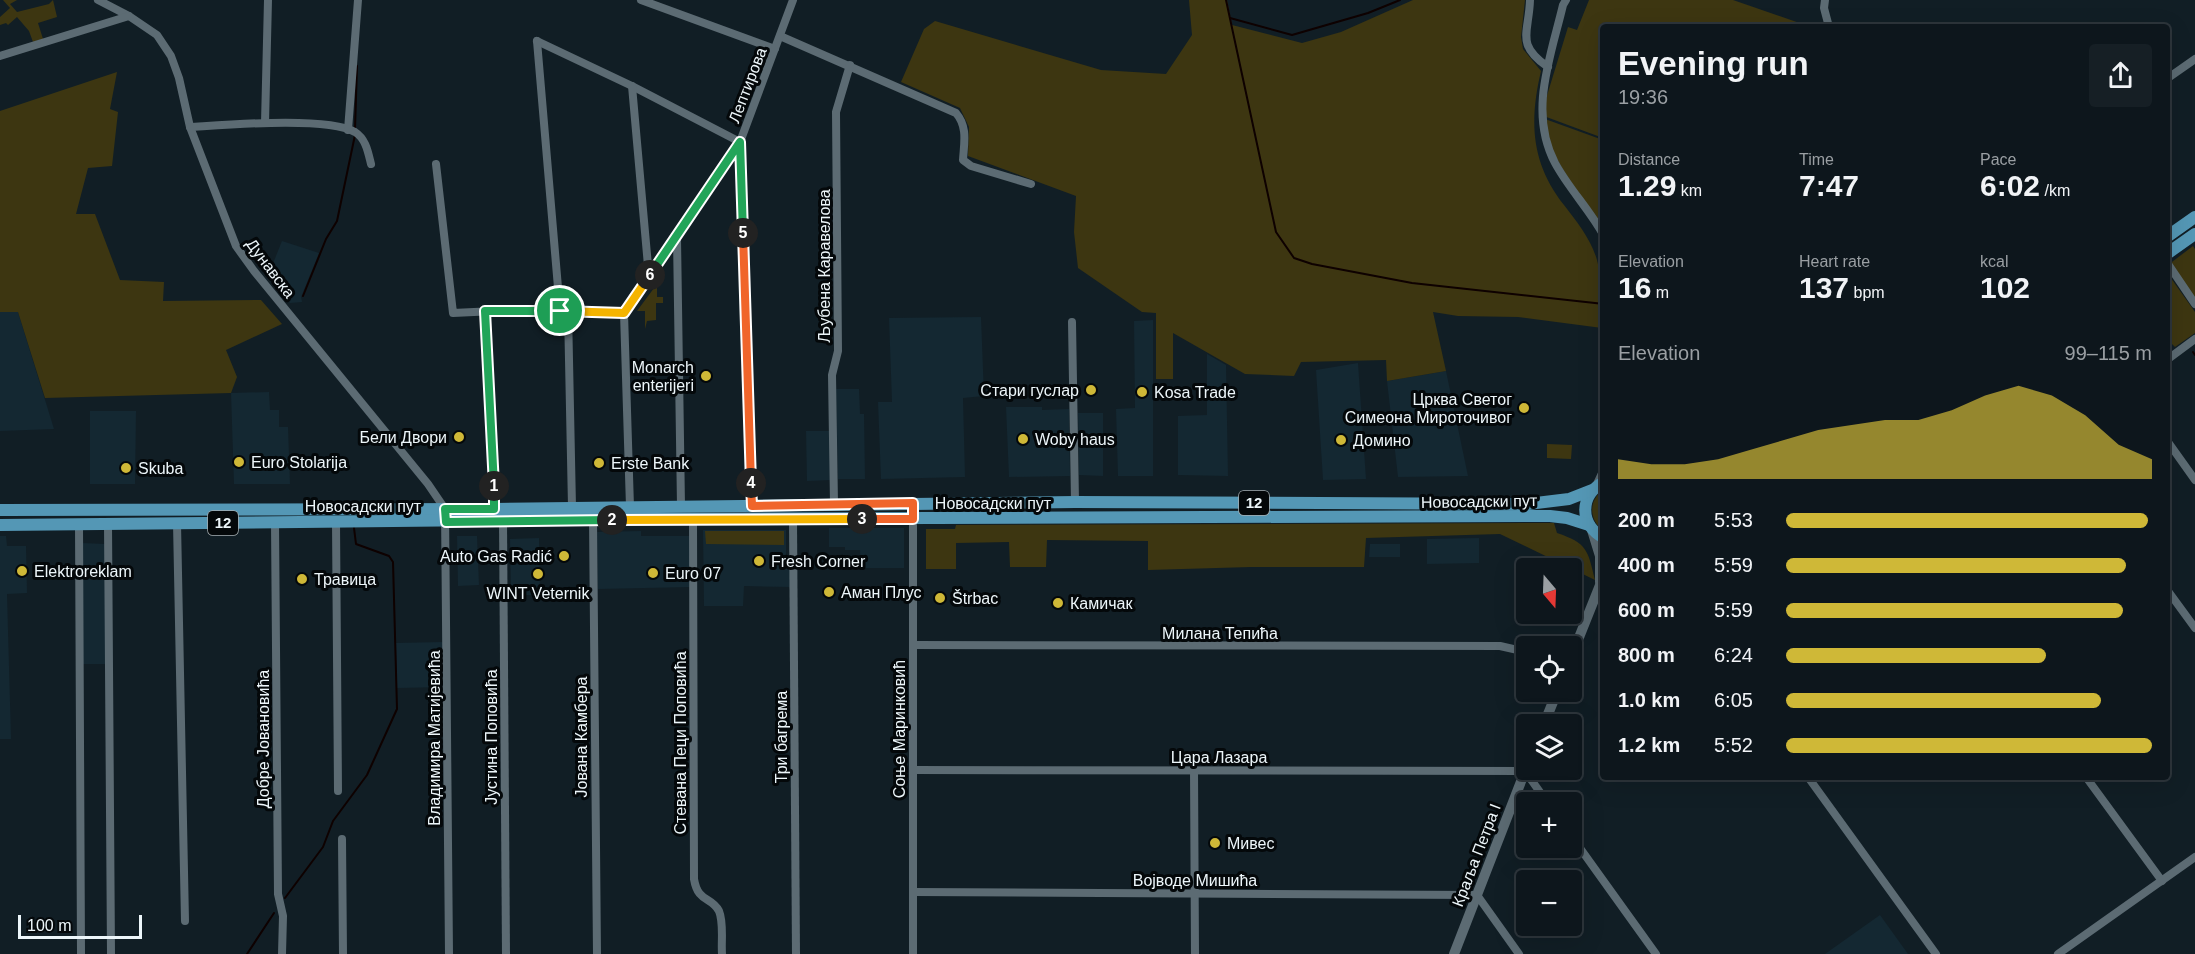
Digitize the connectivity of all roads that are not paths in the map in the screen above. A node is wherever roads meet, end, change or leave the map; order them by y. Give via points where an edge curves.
1 (98, 0) edge
2 (268, 0) edge
3 (358, 0) edge
4 (641, 0) edge
5 (794, 0) edge
6 (1530, 0) edge
7 (1825, 0) edge
8 (1565, 2) edge
9 (129, 16) junction
10 (1828, 24) edge
11 (780, 36) junction
12 (775, 50) junction
13 (0, 56) edge
14 (2195, 59) edge
15 (850, 65) junction
16 (1548, 67) junction
17 (2170, 77) edge
18 (632, 86) junction
19 (265, 123) junction
20 (190, 127) junction
21 (348, 130) junction
22 (740, 142) junction
23 (371, 164) dead end
24 (436, 164) dead end
25 (1030, 184) dead end
26 (2195, 217) edge
27 (1600, 230) edge
28 (2195, 234) edge
29 (2170, 235) edge
30 (677, 236) junction
31 (2170, 252) edge
32 (2170, 267) edge
33 (649, 277) junction
34 (2195, 304) edge
35 (485, 311) junction
36 (564, 311) junction
37 (624, 313) junction
38 (1072, 322) dead end
39 (2195, 339) edge
40 (2170, 358) edge
41 (2170, 445) edge
42 (2195, 480) edge
43 (1597, 486) edge
44 (1075, 502) junction
45 (913, 503) junction
46 (834, 504) junction
47 (681, 506) junction
48 (752, 506) junction
49 (572, 507) junction
50 (630, 507) junction
51 (494, 509) junction
52 (0, 510) edge
53 (446, 515) junction
54 (593, 519) junction
55 (913, 519) junction
56 (503, 520) junction
57 (693, 520) junction
58 (793, 520) junction
59 (336, 522) junction
60 (177, 523) junction
61 (275, 523) junction
62 (79, 524) junction
63 (108, 524) junction
64 (0, 525) edge
65 (1590, 527) junction
66 (1600, 535) edge
67 (1600, 556) edge
68 (1600, 585) edge
69 (2170, 594) edge
70 (2195, 628) edge
71 (1580, 636) edge
72 (913, 645) junction
73 (1516, 650) edge
74 (1516, 769) edge
75 (913, 770) junction
76 (1194, 770) junction
77 (1522, 780) edge
78 (1810, 780) edge
79 (2088, 780) edge
80 (338, 791) dead end
81 (342, 839) dead end
82 (1582, 851) edge
83 (2195, 857) edge
84 (2162, 881) junction
85 (913, 892) junction
86 (1195, 893) junction
87 (1477, 895) junction
88 (185, 921) dead end
89 (81, 954) edge
90 (111, 954) edge
91 (282, 954) edge
92 (343, 954) edge
93 (449, 954) edge
94 (506, 954) edge
95 (597, 954) edge
96 (722, 954) edge
97 (796, 954) edge
98 (912, 954) edge
99 (1195, 954) edge
100 (1454, 954) edge
101 (1519, 954) edge
102 (1656, 954) edge
103 (1936, 954) edge
104 (2058, 954) edge

1 - 9 street, Дунавска
2 - 19 street
3 - 21 street
4 - 12 street
5 - 11 street, Лептирова
6 - 16 street via 1526,44 1533,56
7 - 10 street
8 - 16 street
9 - 13 street
9 - 20 street, Дунавска via 157,36 171,56
11 - 12 street, Лептирова
11 - 15 street
12 - 22 street, Лептирова
14 - 17 street
15 - 25 street via 956,113 964,127 963,160
15 - 46 street, Љубена Каравелова via 836,112 838,351 832,375
16 - 27 street via 1542,100 1548,146
18 - 22 street
18 - 33 street
18 - 36 street via 537,41
19 - 20 street
19 - 21 street
20 - 53 street, Дунавска via 236,246 428,484
21 - 23 street via 365,143
22 - 30 street
22 - 48 street, Лептирова
24 - 35 street via 453,314
26 - 29 main road
28 - 31 main road
30 - 33 street
30 - 47 street
32 - 34 street
33 - 37 street
35 - 36 street
35 - 51 street
36 - 37 street
36 - 49 street
37 - 50 street
38 - 44 street, Новосадски пут
39 - 40 street
41 - 42 street
43 - 44 main road, Новосадски пут / 12 via 1569,499 1528,504
43 - 65 main road via 1585,504
44 - 45 main road, Новосадски пут / 12
45 - 46 main road, Новосадски пут / 12
45 - 55 street, Соње Маринковић
46 - 48 main road, Новосадски пут / 12
47 - 48 main road, Новосадски пут / 12
47 - 50 main road, Новосадски пут / 12
49 - 50 main road, Новосадски пут / 12
49 - 51 main road, Новосадски пут / 12
51 - 53 main road, Новосадски пут / 12
52 - 53 main road, Новосадски пут / 12
53 - 56 main road, Новосадски пут / 12
53 - 59 main road, Новосадски пут / 12
53 - 93 street, Владимира Матијевића
54 - 56 main road, Новосадски пут / 12
54 - 57 main road, Новосадски пут / 12
54 - 95 street, Јована Камбера
55 - 58 main road, Новосадски пут / 12
55 - 65 main road, Новосадски пут / 12 via 1550,516
55 - 72 street, Соње Маринковић
56 - 94 street, Јустина Поповића
57 - 58 main road, Новосадски пут / 12
57 - 96 street, Стевана Пеци Поповића via 694,879 699,894 719,912
58 - 97 street, Три багрема
59 - 61 main road, Новосадски пут / 12
59 - 80 street
60 - 61 main road, Новосадски пут / 12
60 - 63 main road, Новосадски пут / 12
60 - 88 street
61 - 91 street, Добре Јовановића via 278,894 283,916
62 - 63 main road, Новосадски пут / 12
62 - 64 main road, Новосадски пут / 12
62 - 89 street
63 - 90 street
65 - 66 main road, 12
65 - 67 street
68 - 71 street
69 - 70 street
72 - 73 street, Милана Тепића via 1500,646
72 - 75 street, Соње Маринковић
74 - 76 street, Цара Лазара
75 - 76 street, Цара Лазара
75 - 85 street, Соње Маринковић
76 - 86 street
77 - 87 street, Краља Петра I
78 - 103 street
79 - 84 street
81 - 92 street
82 - 102 street
83 - 84 street
84 - 104 street
85 - 86 street, Војводе Мишића
85 - 98 street, Соње Маринковић
86 - 87 street, Војводе Мишића
86 - 99 street
87 - 100 street, Краља Петра I
87 - 101 street

